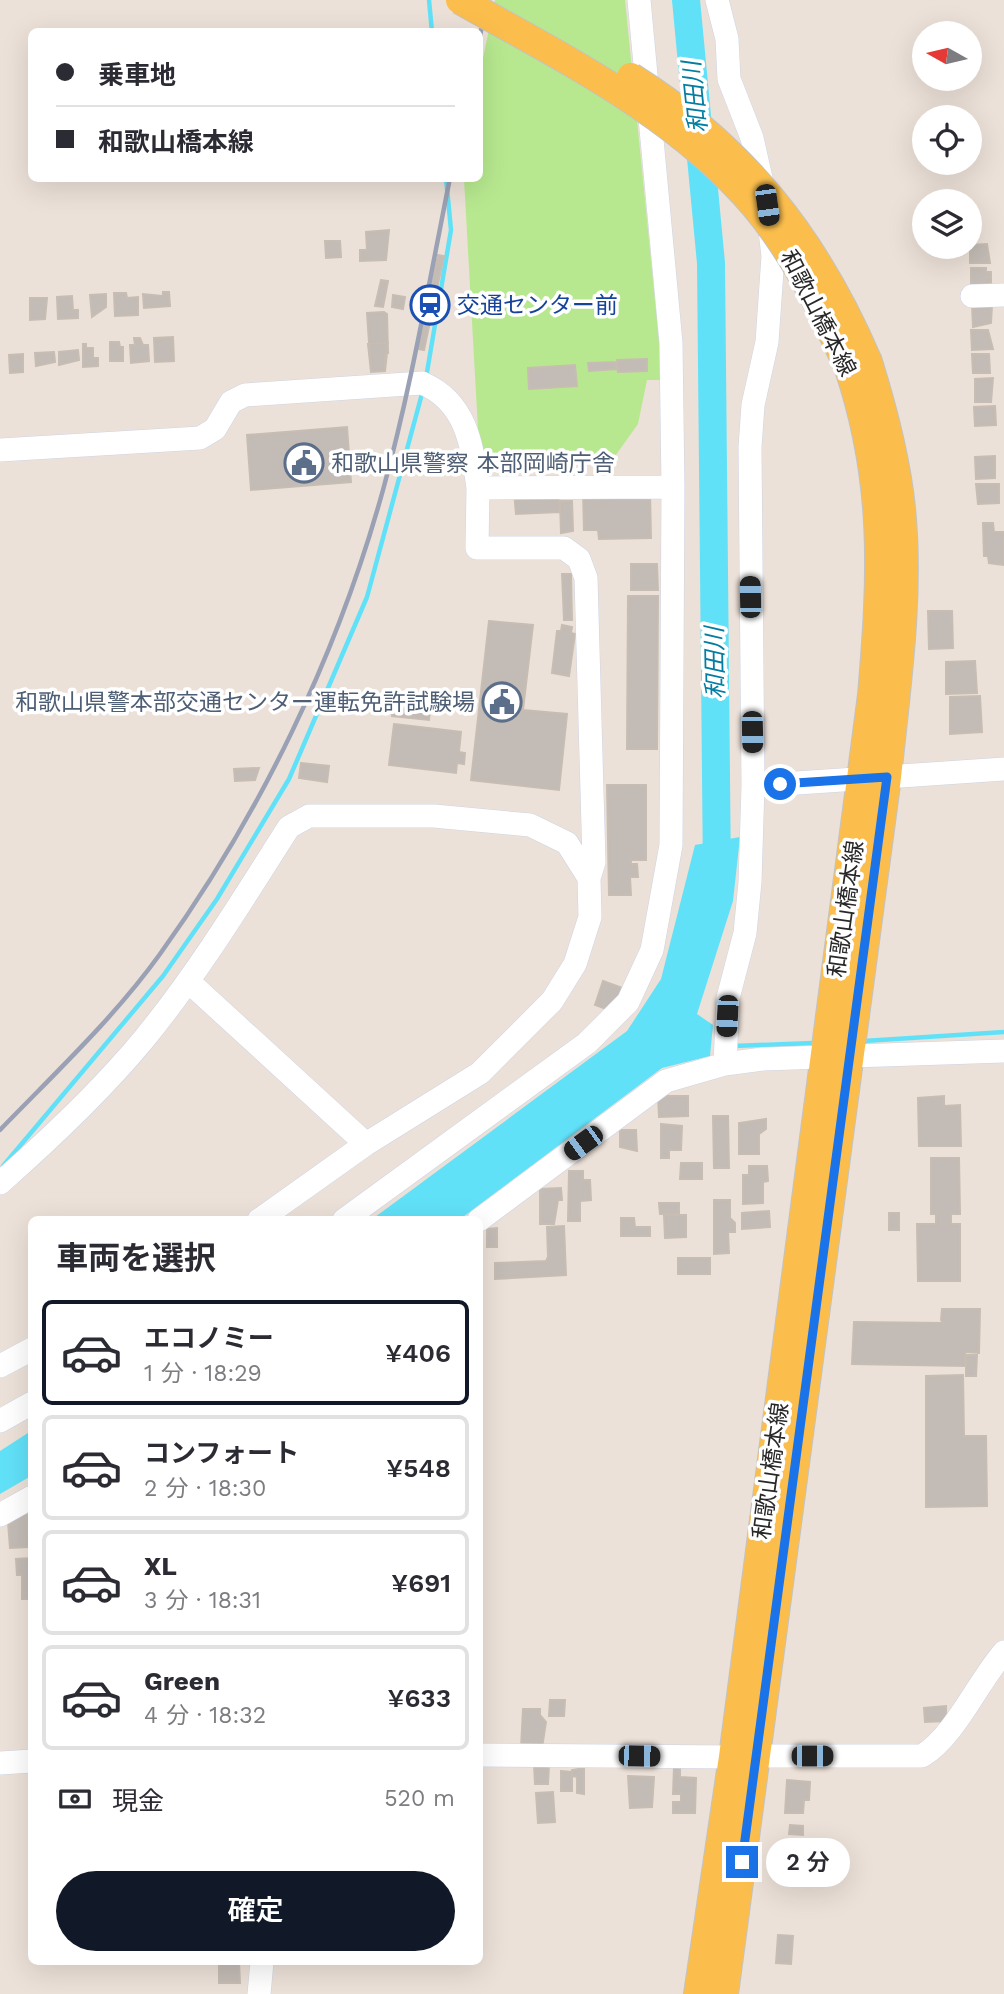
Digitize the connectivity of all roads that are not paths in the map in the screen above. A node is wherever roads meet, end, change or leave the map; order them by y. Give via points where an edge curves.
1 (460, 0) edge
2 (498, 0) edge
3 (639, 0) edge
4 (717, 0) edge
5 (1004, 295) edge
6 (972, 296) dead end
7 (858, 364) junction
8 (0, 450) edge
9 (673, 487) junction
10 (478, 488) junction
11 (1004, 769) edge
12 (875, 777) junction
13 (752, 786) junction
14 (589, 878) junction
15 (188, 981) junction
16 (1004, 1051) edge
17 (838, 1057) junction
18 (725, 1064) junction
19 (366, 1144) junction
20 (0, 1183) edge
21 (265, 1216) edge
22 (349, 1216) edge
23 (483, 1217) edge
24 (28, 1351) edge
25 (0, 1366) edge
26 (28, 1405) edge
27 (0, 1422) edge
28 (28, 1499) edge
29 (0, 1515) edge
30 (1004, 1652) edge
31 (483, 1755) edge
32 (745, 1756) junction
33 (28, 1760) edge
34 (0, 1763) edge
35 (262, 1965) edge
36 (259, 1994) edge
37 (698, 1994) edge
38 (723, 1994) edge

1 - 7 main road, 和歌山橋本線, bridge via 632,100 720,169 783,242
2 - 7 main road, 和歌山橋本線, bridge via 671,103 748,170 833,286
3 - 9 street via 671,343
4 - 13 street via 727,39 729,79 752,138 773,256 767,342 753,405 750,447
5 - 6 street
7 - 12 main road, 和歌山橋本線 via 891,444 902,522 904,596
8 - 10 street via 200,438 215,429 230,402 245,395 422,383 452,406 471,436
9 - 10 street
9 - 22 street via 671,845 652,950 628,1002 587,1043
10 - 14 street via 477,548 564,548 579,559 586,578 594,862
11 - 12 street
12 - 13 street
12 - 17 main road, 和歌山橋本線
13 - 18 street via 749,895 745,933 728,998
14 - 15 street via 567,842 530,825 434,816 309,816 289,827
14 - 19 street via 590,917 575,964 552,1001 481,1073
15 - 19 street
15 - 20 street via 142,1041 46,1143
16 - 17 street
17 - 18 street
17 - 32 main road, 和歌山橋本線
18 - 23 street via 666,1081
19 - 21 street
24 - 25 street
26 - 27 street
28 - 29 street
30 - 32 street via 937,1747 922,1756
31 - 32 street
32 - 37 main road, 和歌山橋本線
32 - 38 main road, 和歌山橋本線
33 - 34 street
35 - 36 street

